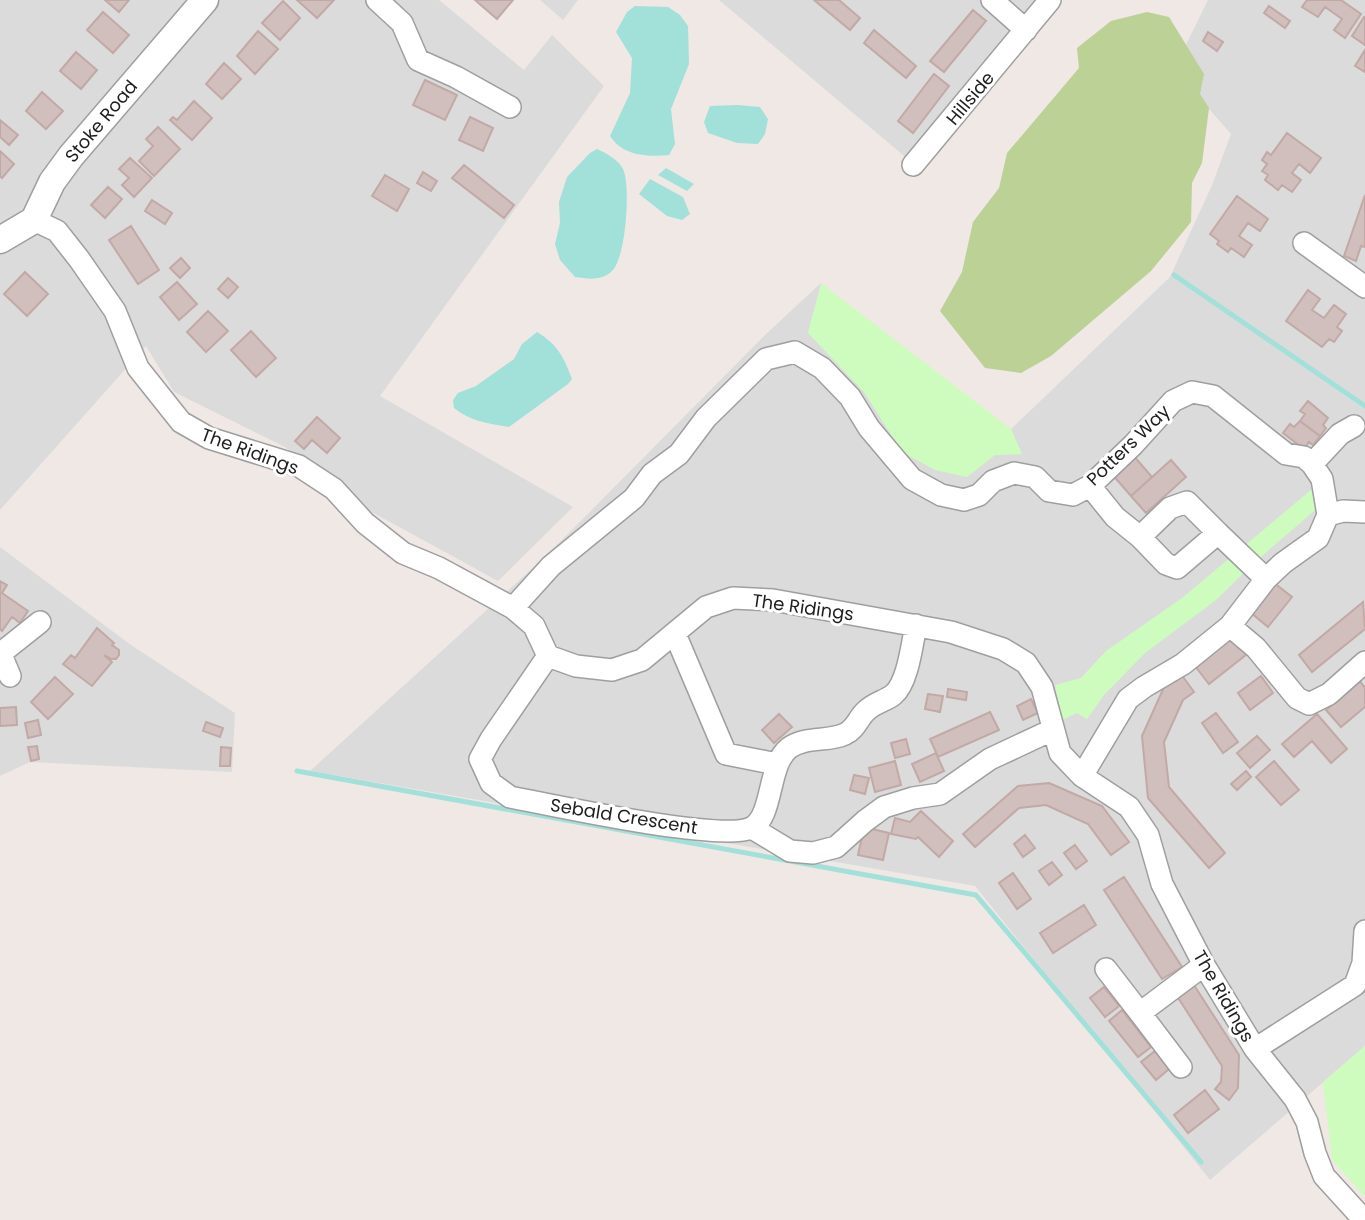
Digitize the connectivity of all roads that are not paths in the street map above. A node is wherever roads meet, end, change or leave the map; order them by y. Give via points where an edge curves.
1 (205, 0) edge
2 (377, 0) edge
3 (992, 0) edge
4 (1050, 0) edge
5 (1026, 30) junction
6 (510, 107) dead end
7 (913, 165) dead end
8 (34, 220) junction
9 (0, 240) edge
10 (1304, 243) dead end
11 (1365, 287) edge
12 (1354, 426) dead end
13 (1312, 464) junction
14 (1090, 486) junction
15 (1365, 512) edge
16 (1328, 515) junction
17 (1218, 533) junction
18 (1140, 537) junction
19 (1266, 579) junction
20 (513, 608) junction
21 (40, 622) dead end
22 (916, 625) junction
23 (1230, 626) junction
24 (675, 634) junction
25 (0, 652) edge
26 (548, 656) junction
27 (1365, 663) edge
28 (10, 676) dead end
29 (1052, 730) junction
30 (777, 764) junction
31 (1082, 776) junction
32 (752, 828) junction
33 (1365, 931) edge
34 (1203, 965) junction
35 (1106, 969) dead end
36 (1140, 1013) junction
37 (1255, 1049) junction
38 (1181, 1067) dead end
39 (1364, 1220) edge

1 - 8 street, Stoke Road via 71,156 52,181
2 - 6 street via 402,23 418,60
3 - 5 street
4 - 5 street, Hillside
5 - 7 street, Hillside
8 - 9 street
8 - 20 street, The Ridings via 57,231 79,259 115,311 138,368 181,422 209,438 299,466 334,489 365,523 403,552
10 - 11 street
12 - 13 street
13 - 14 street, Potters Way via 1304,457 1286,454 1213,396 1192,392 1173,401
13 - 16 street via 1322,479
14 - 18 street via 1115,517
14 - 20 street, Potters Way via 1073,495 1049,491 1035,477 1014,473 964,500 941,495 912,479 869,428 850,397 822,368 795,352 766,359 706,418 679,454 551,566
15 - 16 street
16 - 19 street via 1318,538
17 - 18 street via 1177,568 1166,564
17 - 18 street via 1187,502 1170,508
17 - 19 street
19 - 23 street
20 - 26 street, The Ridings via 534,626
21 - 25 street
22 - 24 street, The Ridings via 773,600 733,598 706,607
22 - 29 street, The Ridings via 1003,649 1026,663 1042,688
22 - 30 street via 903,682 894,695 874,704 845,735 789,748
23 - 27 street via 1256,648 1297,698 1309,704 1329,694
23 - 31 street via 1183,664 1128,699
24 - 26 street, The Ridings via 642,660 612,670 576,666
24 - 30 street via 726,754
25 - 28 street
26 - 32 street, Sebald Crescent via 480,759 491,783 510,797 690,829
29 - 31 street, The Ridings via 1060,753
29 - 32 street via 989,759 940,794 884,807 836,847 813,853 790,851
30 - 32 street via 761,817
31 - 34 street, The Ridings via 1129,807 1148,835 1162,884
33 - 37 street via 1363,963 1355,985
34 - 36 street
34 - 37 street, The Ridings
35 - 36 street
36 - 38 street
37 - 39 street, The Ridings via 1295,1099 1324,1176

